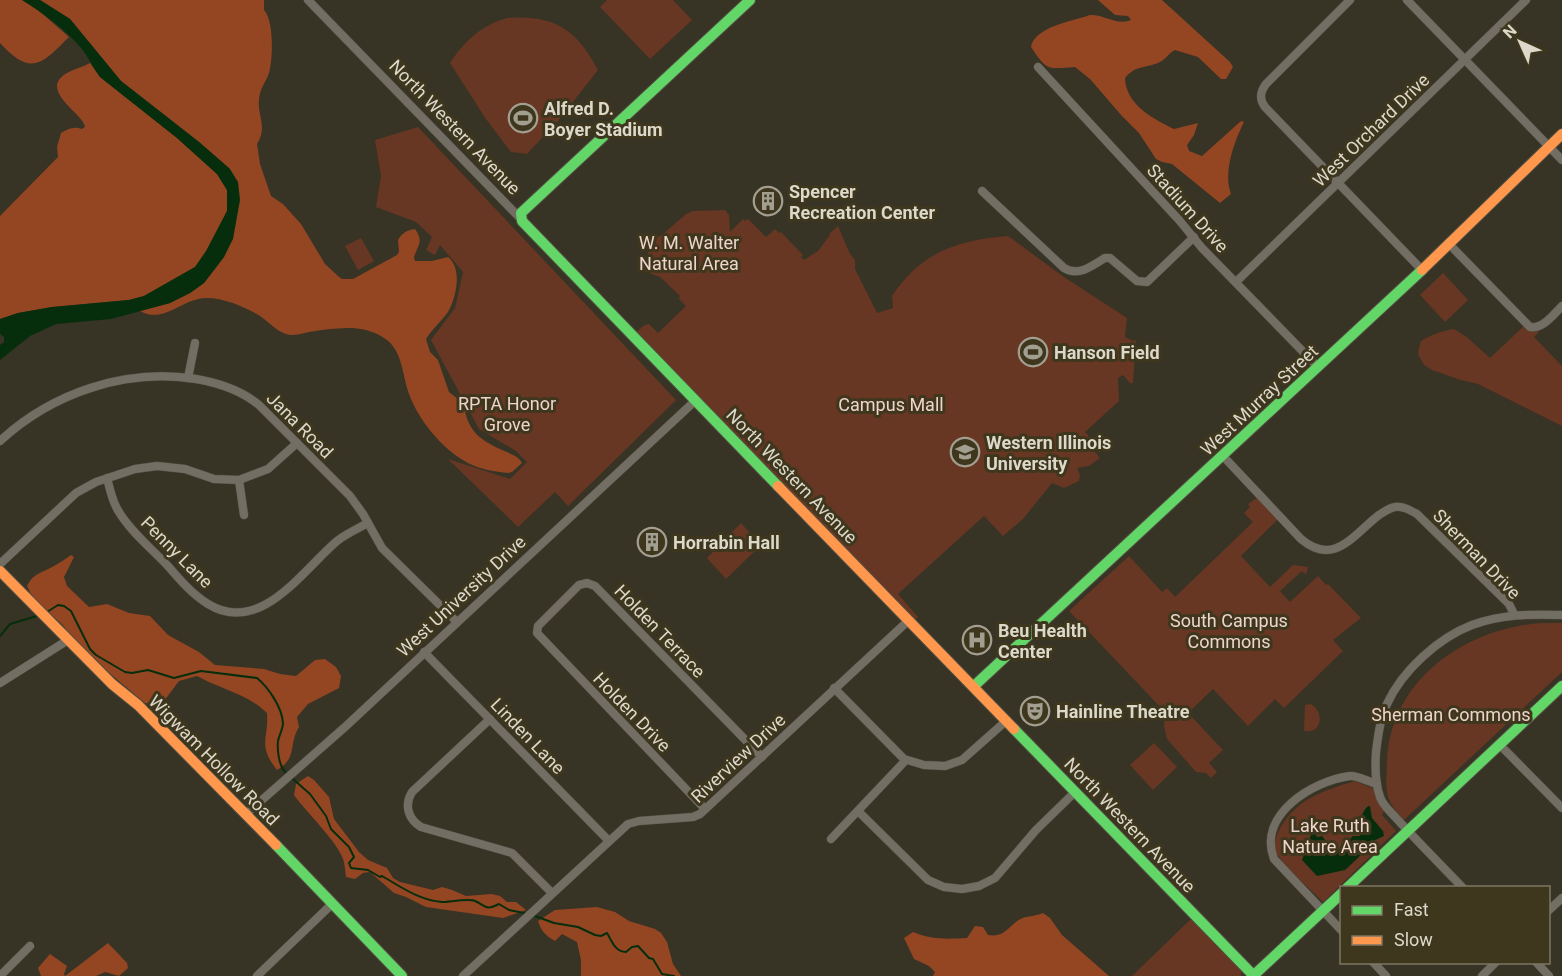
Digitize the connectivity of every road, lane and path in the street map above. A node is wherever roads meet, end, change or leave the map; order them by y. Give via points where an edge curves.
1 (308, 0) edge
2 (750, 0) edge
3 (1350, 0) edge
4 (1407, 0) edge
5 (1526, 0) edge
6 (1464, 60) junction
7 (1038, 67) dead end
8 (1562, 134) edge
9 (1549, 147) junction
10 (1562, 160) edge
11 (1338, 183) junction
12 (982, 191) dead end
13 (520, 218) junction
14 (1194, 237) junction
15 (1448, 243) junction
16 (1422, 270) junction
17 (1236, 282) junction
18 (1562, 306) edge
19 (195, 343) dead end
20 (1318, 368) junction
21 (188, 378) junction
22 (696, 400) junction
23 (0, 441) edge
24 (297, 443) junction
25 (1222, 456) junction
26 (106, 478) junction
27 (239, 480) junction
28 (244, 515) dead end
29 (368, 523) junction
30 (0, 564) edge
31 (0, 571) edge
32 (1514, 614) junction
33 (1562, 615) edge
34 (909, 620) junction
35 (456, 622) junction
36 (538, 635) joint
37 (68, 640) junction
38 (424, 652) junction
39 (0, 683) edge
40 (974, 686) junction
41 (1562, 686) edge
42 (834, 688) junction
43 (490, 719) junction
44 (1006, 721) junction
45 (1499, 744) junction
46 (762, 757) junction
47 (906, 760) junction
48 (1377, 784) junction
49 (1075, 792) junction
50 (1562, 808) edge
51 (705, 809) junction
52 (859, 812) junction
53 (246, 814) junction
54 (1407, 830) junction
55 (831, 839) dead end
56 (609, 841) junction
57 (1349, 886) edge
58 (1461, 886) edge
59 (552, 893) junction
60 (1340, 894) edge
61 (1562, 898) edge
62 (332, 904) junction
63 (1550, 910) edge
64 (1323, 911) junction
65 (1340, 930) edge
66 (30, 946) dead end
67 (1374, 964) edge
68 (1495, 964) edge
69 (1537, 964) edge
70 (0, 976) edge
71 (257, 976) edge
72 (402, 976) edge
73 (463, 976) edge
74 (1253, 976) edge
75 (1386, 976) edge
76 (1482, 976) edge
77 (1550, 976) edge

1 - 13 street, North Western Avenue
2 - 13 street via 526,207
3 - 11 street via 1266,84 1260,96 1265,107
4 - 6 street
5 - 6 street, West Orchard Drive
6 - 9 street
6 - 11 street, West Orchard Drive
7 - 14 street, Stadium Drive
8 - 9 street, West Murray Street
9 - 10 street
9 - 15 street, West Murray Street
11 - 16 street
11 - 17 street, West Orchard Drive
12 - 14 street via 1071,272 1110,258 1137,281 1147,282
13 - 22 street, North Western Avenue
14 - 17 street, Stadium Drive
15 - 16 street, West Murray Street
15 - 18 street via 1526,324 1535,328 1543,325
16 - 20 street, West Murray Street
17 - 20 street, Stadium Drive
19 - 21 street
20 - 25 street, West Murray Street
21 - 23 street, Jana Road via 136,378 84,390 49,405
21 - 24 street, Jana Road via 245,394
22 - 34 street, North Western Avenue
22 - 35 street, West University Drive
24 - 27 street via 267,469
24 - 29 street, Jana Road via 350,496
25 - 32 street, Sherman Drive via 1301,539 1320,551 1341,546 1388,509 1408,509 1506,601
25 - 40 street, West Murray Street
26 - 27 street via 157,466 185,469 214,479
26 - 29 street, Penny Lane via 118,512 178,578 206,603 235,612 273,601 342,537
26 - 30 street via 76,493
27 - 28 street
29 - 35 street, Jana Road via 388,555
31 - 37 street, Wigwam Hollow Road
32 - 33 street
32 - 48 street via 1460,630 1436,646 1406,675 1382,716 1375,763
34 - 40 street, North Western Avenue
34 - 42 street, Riverview Drive
35 - 38 street, West University Drive
36 - 46 street, Holden Terrace via 538,626 579,585 593,584
36 - 51 street, Holden Drive
37 - 39 street
37 - 53 street, Wigwam Hollow Road
38 - 43 street, Linden Lane
38 - 53 street, West University Drive
40 - 44 street, North Western Avenue
41 - 45 street
42 - 46 street, Riverview Drive
42 - 47 street
43 - 56 street, Linden Lane
43 - 59 street via 412,792 408,798 409,813 421,827 512,853
44 - 47 street via 956,763 934,766
44 - 49 street, North Western Avenue
45 - 50 street
45 - 54 street
46 - 51 street, Riverview Drive
47 - 52 street
48 - 54 street via 1383,803
48 - 64 street via 1352,775 1310,788 1285,809 1275,828 1270,843 1274,860
49 - 52 street via 995,878 971,889 953,889 928,880
49 - 74 street, North Western Avenue
51 - 56 street, Riverview Drive via 693,817 633,822
52 - 55 street
53 - 62 street, Wigwam Hollow Road
54 - 57 street
54 - 58 street
56 - 59 street, Riverview Drive
59 - 73 street, Riverview Drive
60 - 64 street
61 - 63 street
62 - 71 street
62 - 72 street, Wigwam Hollow Road
64 - 65 street
64 - 74 street
66 - 70 street
67 - 75 street
68 - 76 street
69 - 77 street

